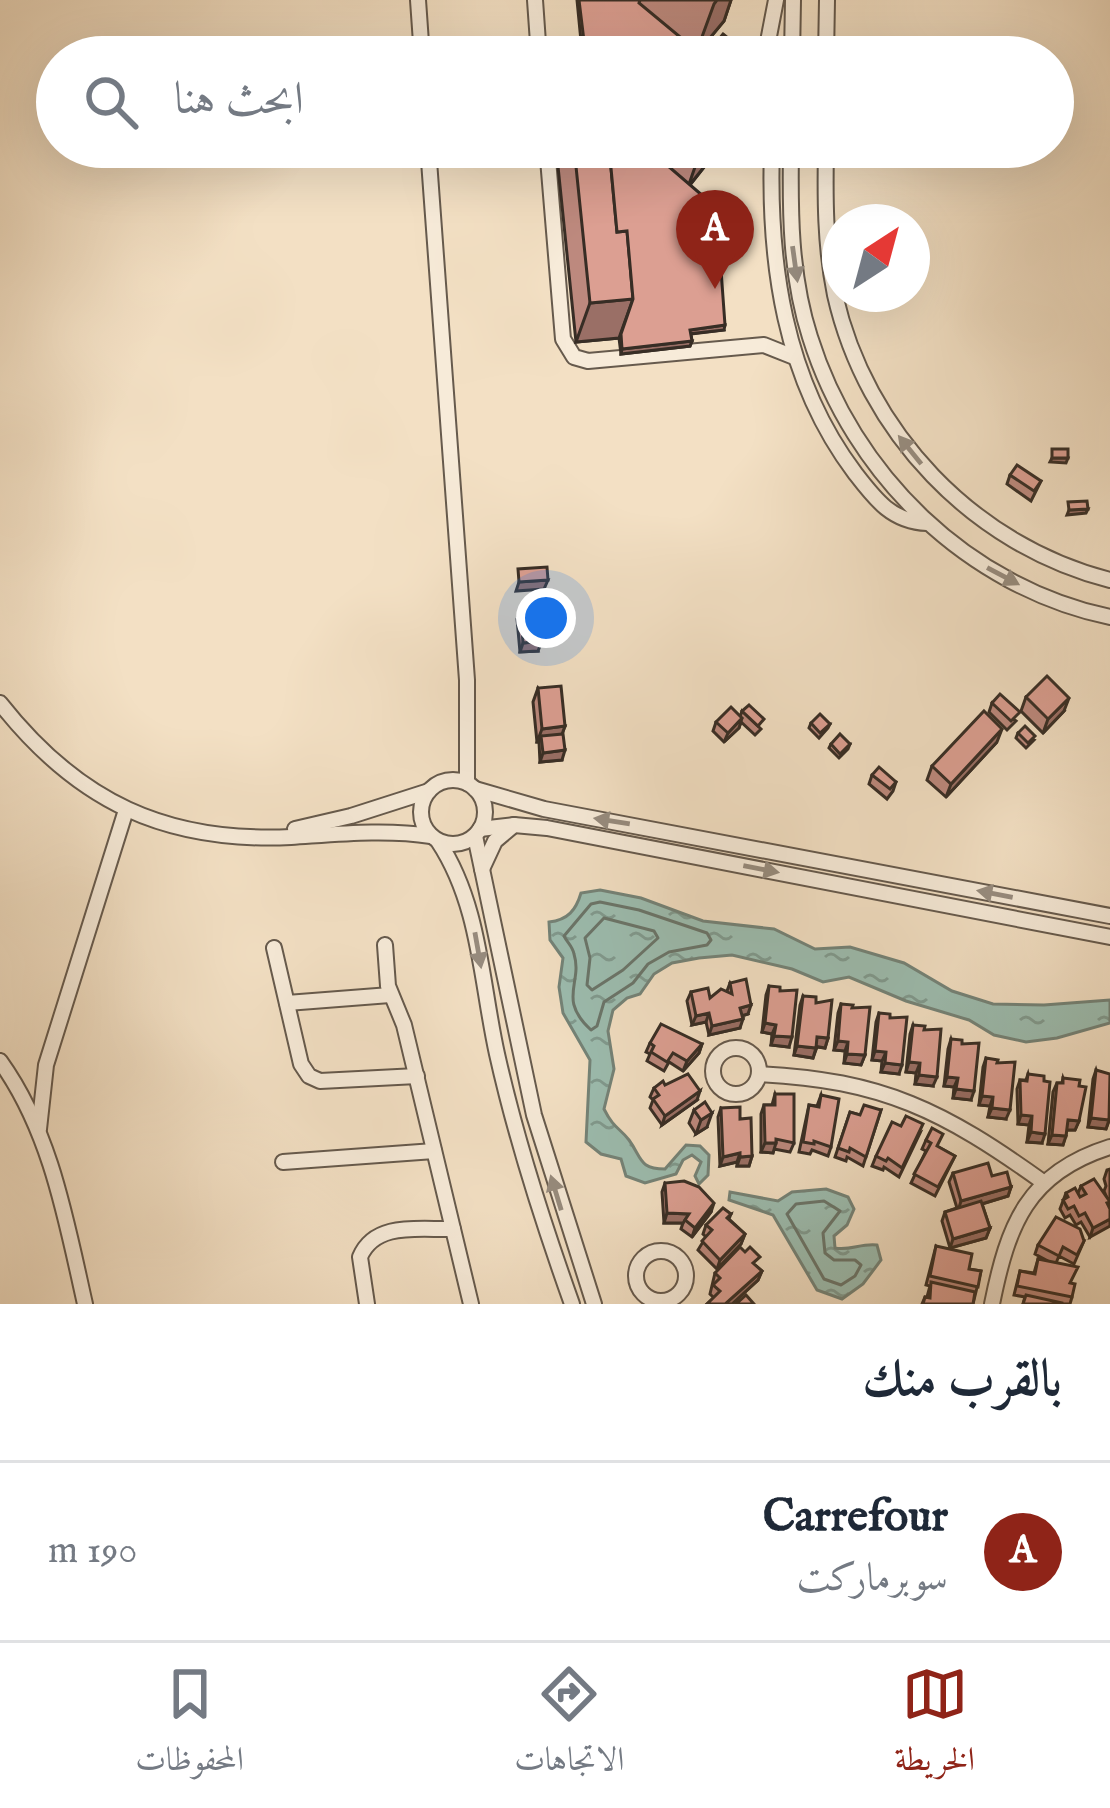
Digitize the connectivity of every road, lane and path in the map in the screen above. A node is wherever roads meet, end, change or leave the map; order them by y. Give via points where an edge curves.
1 (418, 0) edge
2 (535, 0) edge
3 (776, 0) edge
4 (793, 0) edge
5 (827, 0) edge
6 (421, 36) edge
7 (538, 36) edge
8 (769, 36) edge
9 (792, 36) edge
10 (826, 36) edge
11 (430, 168) edge
12 (549, 168) edge
13 (772, 168) edge
14 (791, 168) edge
15 (826, 168) edge
16 (785, 319) junction
17 (764, 345) junction
18 (794, 356) junction
19 (836, 402) junction
20 (828, 433) junction
21 (928, 523) junction
22 (1110, 580) edge
23 (1110, 617) edge
24 (0, 703) edge
25 (471, 786) junction
26 (429, 791) junction
27 (127, 810) junction
28 (514, 825) junction
29 (478, 833) junction
30 (269, 835) junction
31 (435, 838) junction
32 (482, 874) junction
33 (1110, 916) edge
34 (1110, 937) edge
35 (385, 945) dead end
36 (274, 948) dead end
37 (390, 995) junction
38 (287, 1004) junction
39 (0, 1061) edge
40 (46, 1065) junction
41 (759, 1074) dead end
42 (416, 1076) junction
43 (12, 1078) junction
44 (39, 1129) junction
45 (1110, 1147) edge
46 (434, 1151) junction
47 (283, 1162) dead end
48 (1043, 1182) junction
49 (453, 1229) junction
50 (86, 1304) edge
51 (368, 1304) edge
52 (471, 1304) edge
53 (572, 1304) edge
54 (594, 1304) edge
55 (992, 1304) edge

1 - 6 street
2 - 7 street
3 - 8 street
4 - 9 street
5 - 10 street
11 - 25 street
12 - 17 street via 569,352 588,361
13 - 16 street
14 -> 19 street via 796,278 808,335
22 -> 15 street via 1034,552 970,511 887,419 856,361 836,295
16 - 17 street
16 - 18 street
17 - 18 street
18 - 20 street
19 - 20 street
19 - 21 street via 875,465
20 - 21 street via 884,507
21 -> 23 street via 1010,580
24 - 27 street via 52,762
25 - 26 street via 442,782
25 - 29 street via 485,808
33 -> 25 street via 544,809
26 - 30 street
26 - 31 street via 421,814
27 - 30 street via 204,833
27 - 40 street
28 - 29 street
28 - 32 street via 488,851
28 -> 34 street
29 - 31 street via 457,844
29 - 32 street
30 - 31 street
31 -> 53 street via 470,911 511,1111
54 -> 32 street via 534,1115
35 - 37 street
36 - 38 street
37 - 38 street
37 - 42 street
38 - 42 street via 302,1068 314,1079
39 - 43 street
40 - 43 street
40 - 44 street
41 - 48 street via 905,1099 959,1124
42 - 46 street
43 - 44 street
44 - 50 street
45 - 48 street
46 - 47 street
46 - 49 street
48 - 55 street via 1009,1235
49 - 51 street via 390,1232 368,1242 360,1266
49 - 52 street

